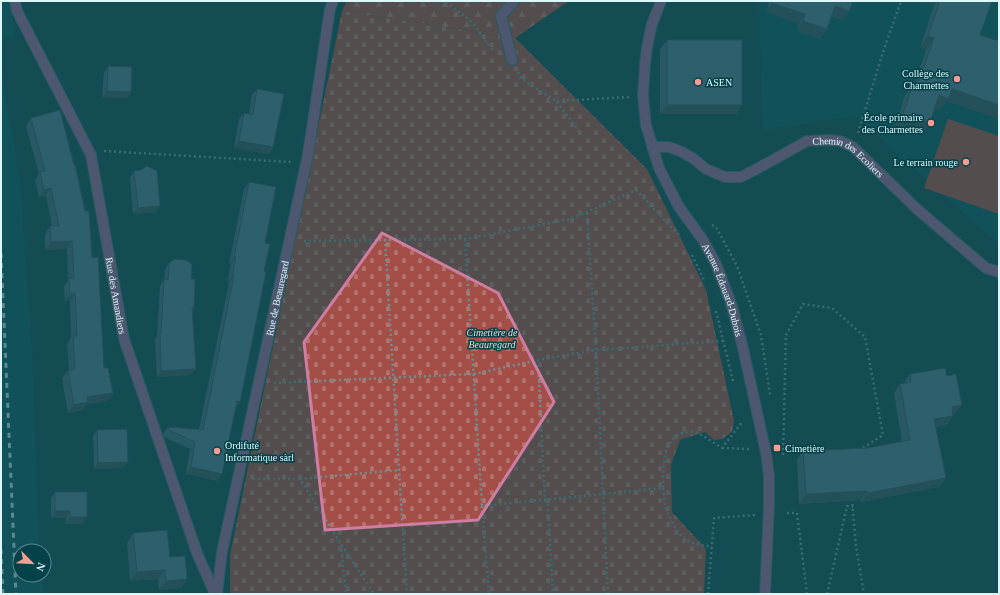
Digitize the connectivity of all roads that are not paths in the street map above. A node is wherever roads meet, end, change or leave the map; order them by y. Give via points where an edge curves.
1 (15, 1) edge
2 (333, 1) edge
3 (514, 1) edge
4 (661, 1) edge
5 (512, 60) road end
6 (652, 147) junction
7 (999, 272) edge
8 (216, 594) edge
9 (765, 594) edge

1 - 8 street, Rue des Amandiers via 17,12 91,155 124,339 195,545
2 - 8 street, Rue de Beauregard via 306,163 222,552
3 - 5 street via 501,16
4 - 6 street, Avenue Édouard-Dubois via 648,40 643,80 644,112
6 - 7 street, Chemin des Ecoliers via 669,147 724,177 740,177 807,141 840,141 853,147 917,209 986,268
6 - 9 street, Avenue Édouard-Dubois via 659,168 679,206 716,264 731,303 742,344 769,476

